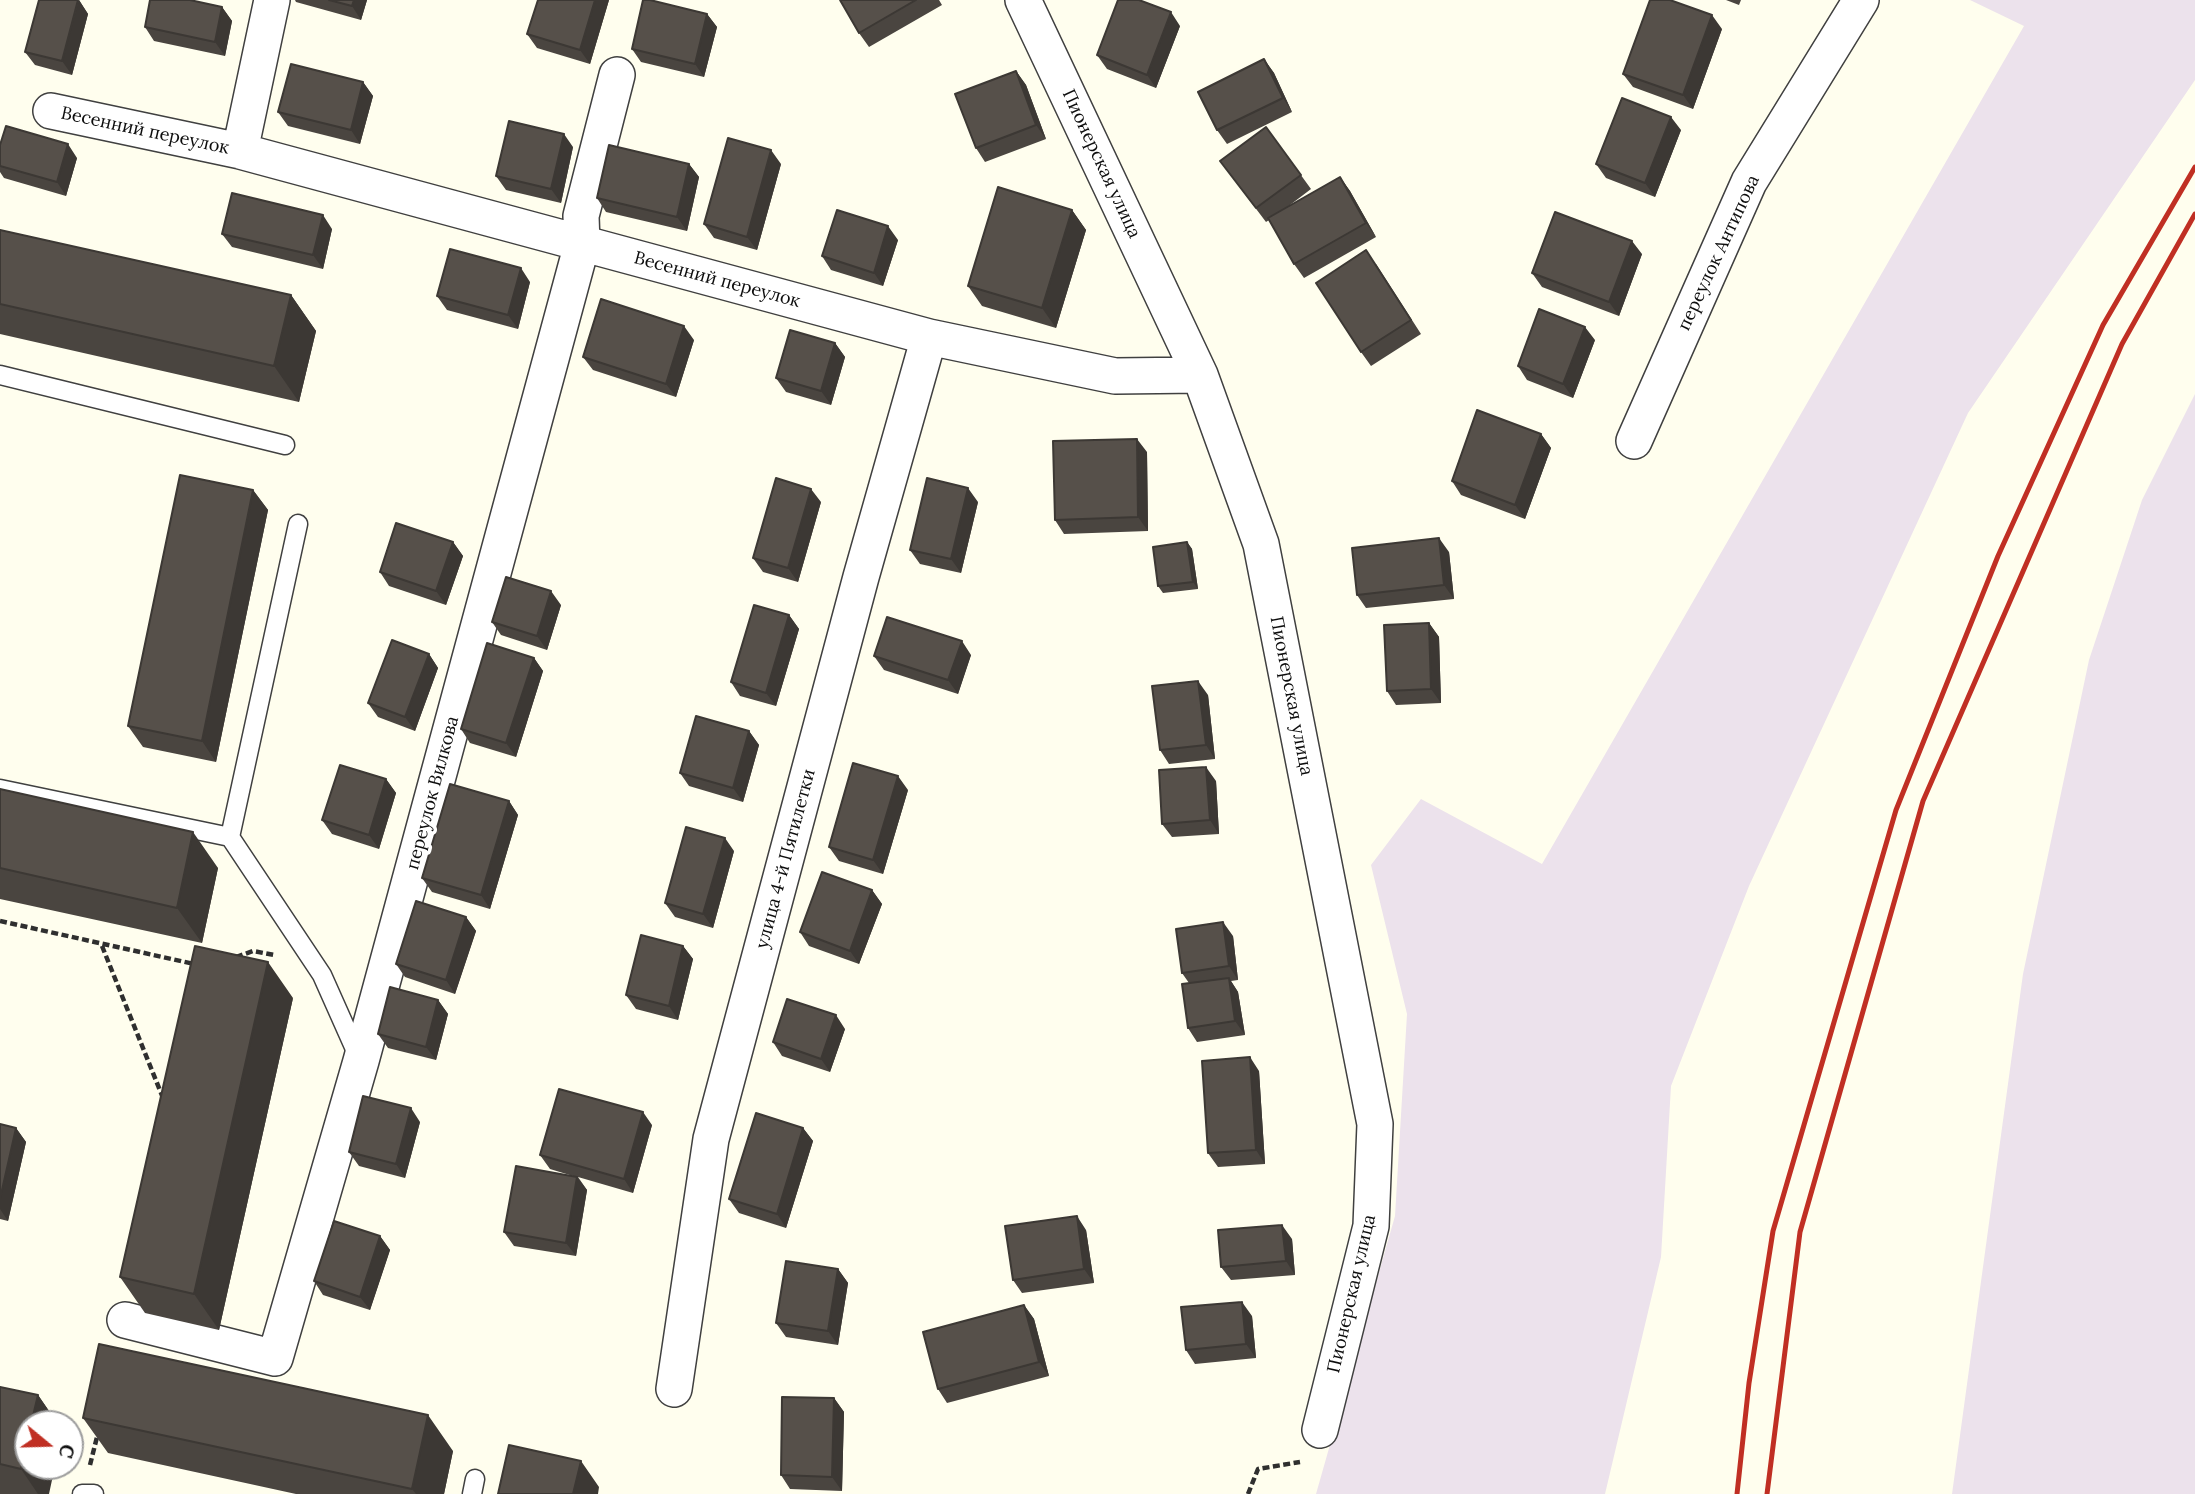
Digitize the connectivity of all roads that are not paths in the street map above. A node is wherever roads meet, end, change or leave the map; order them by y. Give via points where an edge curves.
1 (272, 0) edge
2 (1023, 0) edge
3 (1861, 0) edge
4 (617, 75) dead end
5 (51, 111) dead end
6 (240, 151) junction
7 (582, 244) junction
8 (929, 337) junction
9 (0, 375) edge
10 (1200, 375) junction
11 (1633, 441) dead end
12 (285, 445) dead end
13 (298, 524) dead end
14 (0, 789) edge
15 (230, 837) junction
16 (361, 1062) junction
17 (125, 1321) edge
18 (674, 1389) dead end
19 (1320, 1430) road end

1 - 6 street, Весенний переулок
2 - 10 street, Пионерская улица
3 - 11 street, переулок Антипова via 1749,182
4 - 7 street, переулок Вилкова via 580,216
5 - 6 street, Весенний переулок
6 - 7 street, Весенний переулок
7 - 8 street, Весенний переулок
7 - 16 street, переулок Вилкова
8 - 10 street, Весенний переулок via 1115,376
8 - 18 street, улица 4-й Пятилетки via 712,1139
9 - 12 lane
10 - 19 street, Пионерская улица via 1261,544 1375,1124 1371,1226
13 - 15 lane
14 - 15 lane
15 - 16 lane via 313,962
16 - 17 street, переулок Вилкова via 275,1358

